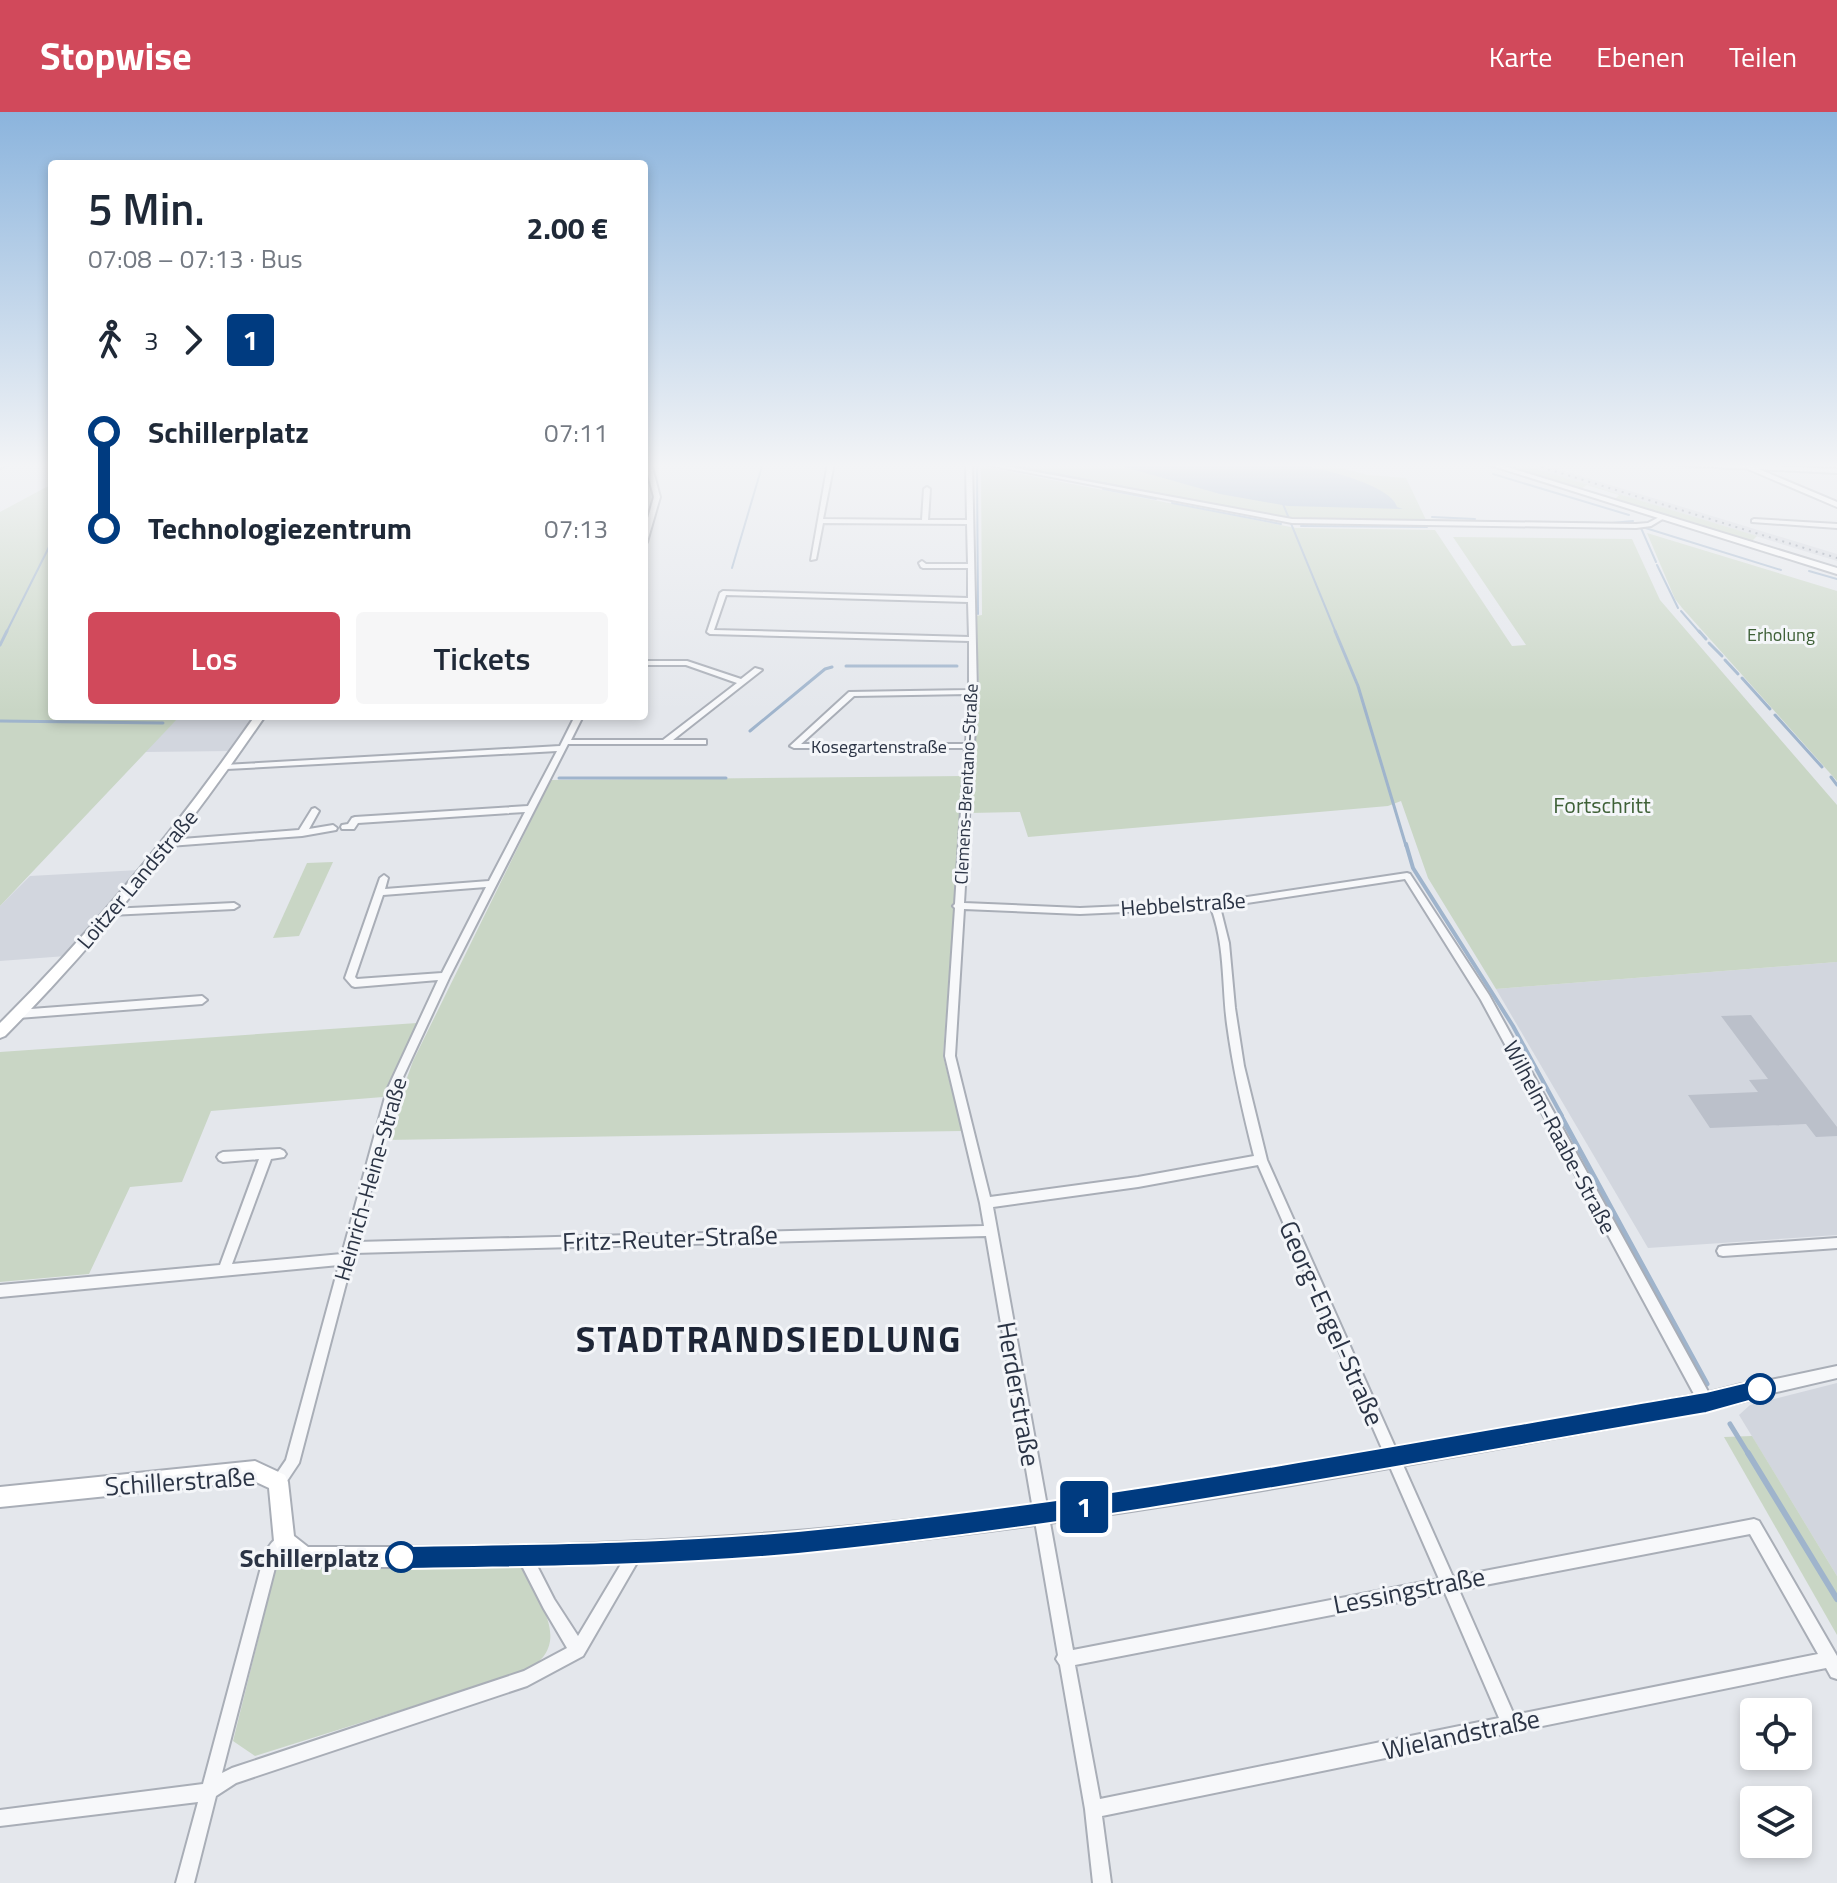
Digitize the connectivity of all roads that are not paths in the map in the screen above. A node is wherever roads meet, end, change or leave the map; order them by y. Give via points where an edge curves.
1 (815, 546) edge
2 (970, 546) edge
3 (1753, 546) edge
4 (813, 559) dead end
5 (922, 563) dead end
6 (970, 566) junction
7 (1837, 571) edge
8 (971, 600) junction
9 (971, 639) junction
10 (648, 663) edge
11 (758, 670) dead end
12 (742, 682) junction
13 (973, 692) junction
14 (257, 720) edge
15 (577, 720) edge
16 (665, 742) junction
17 (703, 742) dead end
18 (564, 745) junction
19 (971, 746) junction
20 (227, 767) junction
21 (529, 809) junction
22 (315, 811) dead end
23 (345, 827) dead end
24 (333, 828) dead end
25 (302, 833) junction
26 (169, 843) junction
27 (1407, 876) joint
28 (384, 878) dead end
29 (491, 884) junction
30 (379, 892) junction
31 (1214, 905) junction
32 (234, 906) dead end
33 (958, 906) junction
34 (110, 912) junction
35 (445, 976) junction
36 (202, 1000) dead end
37 (18, 1014) junction
38 (0, 1032) edge
39 (223, 1157) dead end
40 (1261, 1160) junction
41 (986, 1203) junction
42 (991, 1231) junction
43 (1837, 1243) edge
44 (1723, 1251) dead end
45 (347, 1253) junction
46 (224, 1270) junction
47 (0, 1291) edge
48 (1837, 1372) edge
49 (1742, 1393) joint
50 (1706, 1402) junction
51 (1391, 1456) junction
52 (278, 1482) junction
53 (0, 1497) edge
54 (1040, 1515) junction
55 (284, 1541) junction
56 (635, 1554) junction
57 (525, 1557) junction
58 (1450, 1582) junction
59 (578, 1651) junction
60 (1064, 1659) junction
61 (1834, 1665) edge
62 (1510, 1724) junction
63 (208, 1792) junction
64 (1093, 1809) junction
65 (0, 1818) edge
66 (185, 1883) edge
67 (1102, 1883) edge

1 - 4 street
2 - 6 street, Clemens-Brentano-Straße
3 - 7 street
5 - 6 street
6 - 8 street, Clemens-Brentano-Straße
8 - 9 street, Clemens-Brentano-Straße
8 - 9 street via 725,589 710,632
9 - 13 street, Clemens-Brentano-Straße
10 - 12 street via 687,663
11 - 12 street
12 - 16 street
13 - 19 street, Clemens-Brentano-Straße
13 - 19 street, Kosegartenstraße via 853,693 794,746
14 - 20 street, Loitzer Landstraße
15 - 18 street, Heinrich-Heine-Straße
16 - 17 street
16 - 18 street
18 - 20 street
18 - 21 street, Heinrich-Heine-Straße
19 - 33 street, Clemens-Brentano-Straße
20 - 26 street, Loitzer Landstraße
21 - 23 street via 355,820
21 - 29 street, Heinrich-Heine-Straße
22 - 25 street
24 - 25 street
25 - 26 street
26 - 34 street, Loitzer Landstraße
27 - 31 street, Hebbelstraße
27 - 50 street, Wilhelm-Raabe-Straße via 1485,998
28 - 30 street
29 - 30 street
29 - 35 street, Heinrich-Heine-Straße
30 - 35 street via 350,978 355,983
31 - 33 street, Hebbelstraße via 1080,911
31 - 40 street, Georg-Engel-Straße via 1224,928 1230,1009
32 - 34 street
33 - 41 street, Herderstraße via 950,1056
34 - 37 street, Loitzer Landstraße
35 - 45 street, Heinrich-Heine-Straße via 389,1098
36 - 37 street
37 - 38 street, Loitzer Landstraße
39 - 46 street via 273,1154
40 - 41 street
40 - 51 street, Georg-Engel-Straße
41 - 42 street, Herderstraße
42 - 45 street, Fritz-Reuter-Straße
42 - 54 street, Herderstraße
43 - 44 street
45 - 46 street, Fritz-Reuter-Straße
45 - 52 street, Heinrich-Heine-Straße via 292,1463
46 - 47 street, Fritz-Reuter-Straße
48 - 49 street
49 - 50 street
50 - 51 street
51 - 54 street
51 - 58 street, Georg-Engel-Straße
52 - 53 street, Schillerstraße via 255,1471
52 - 55 street, Schillerstraße
54 - 56 street
54 - 60 street, Herderstraße
55 - 57 street via 305,1557
55 - 63 street via 271,1556
56 - 57 street
56 - 59 street
57 - 59 street
58 - 60 street, Lessingstraße
58 - 61 street, Lessingstraße via 1754,1526
58 - 62 street, Georg-Engel-Straße
59 - 63 street via 527,1678 232,1776
60 - 64 street, Herderstraße
61 - 62 street, Wielandstraße
62 - 64 street, Wielandstraße
63 - 65 street
63 - 66 street
64 - 67 street, Herderstraße

